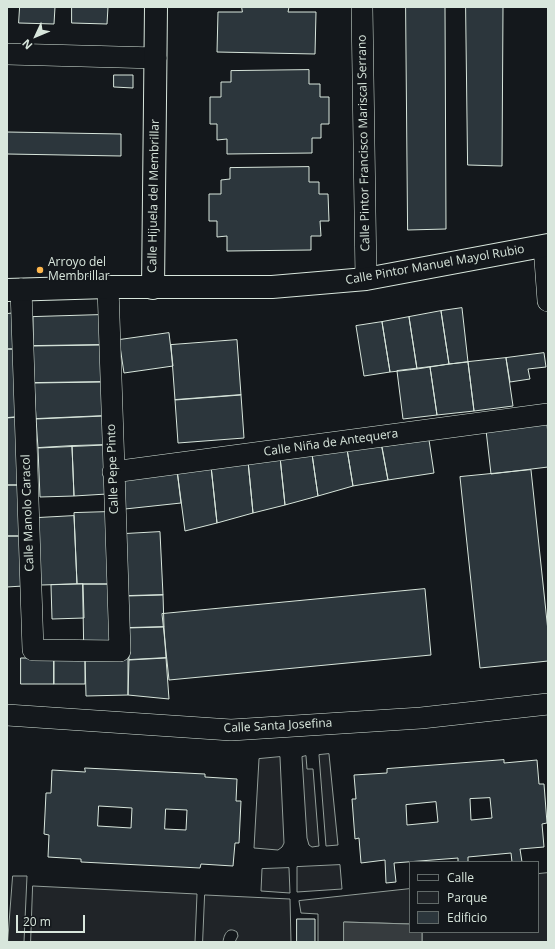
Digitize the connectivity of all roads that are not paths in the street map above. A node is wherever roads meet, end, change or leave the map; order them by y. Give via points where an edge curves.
1 (156, 7) edge
2 (362, 7) edge
3 (7, 54) edge
4 (156, 58) junction
5 (546, 245) edge
6 (366, 279) junction
7 (108, 287) junction
8 (153, 288) junction
9 (14, 290) edge
10 (548, 301) edge
11 (548, 414) edge
12 (113, 472) junction
13 (120, 651) joint
14 (548, 704) edge
15 (7, 715) edge

1 - 4 street, Calle Hijuela del Membrillar
2 - 6 street, Calle Pintor Francisco Mariscal Serrano
3 - 4 street
4 - 8 street, Calle Hijuela del Membrillar
5 - 6 street, Calle Pintor Manuel Mayol Rubio
5 - 10 street
6 - 8 street, Calle Pintor Manuel Mayol Rubio via 272,287
7 - 8 street, Calle Hijuela del Membrillar
7 - 9 street, Calle Hijuela del Membrillar
7 - 12 street, Calle Pepe Pinto
9 - 13 street, Calle Manolo Caracol via 33,650
11 - 12 street, Calle Niña de Antequera
12 - 13 street, Calle Pepe Pinto
14 - 15 street, Calle Santa Josefina via 421,718 232,730

